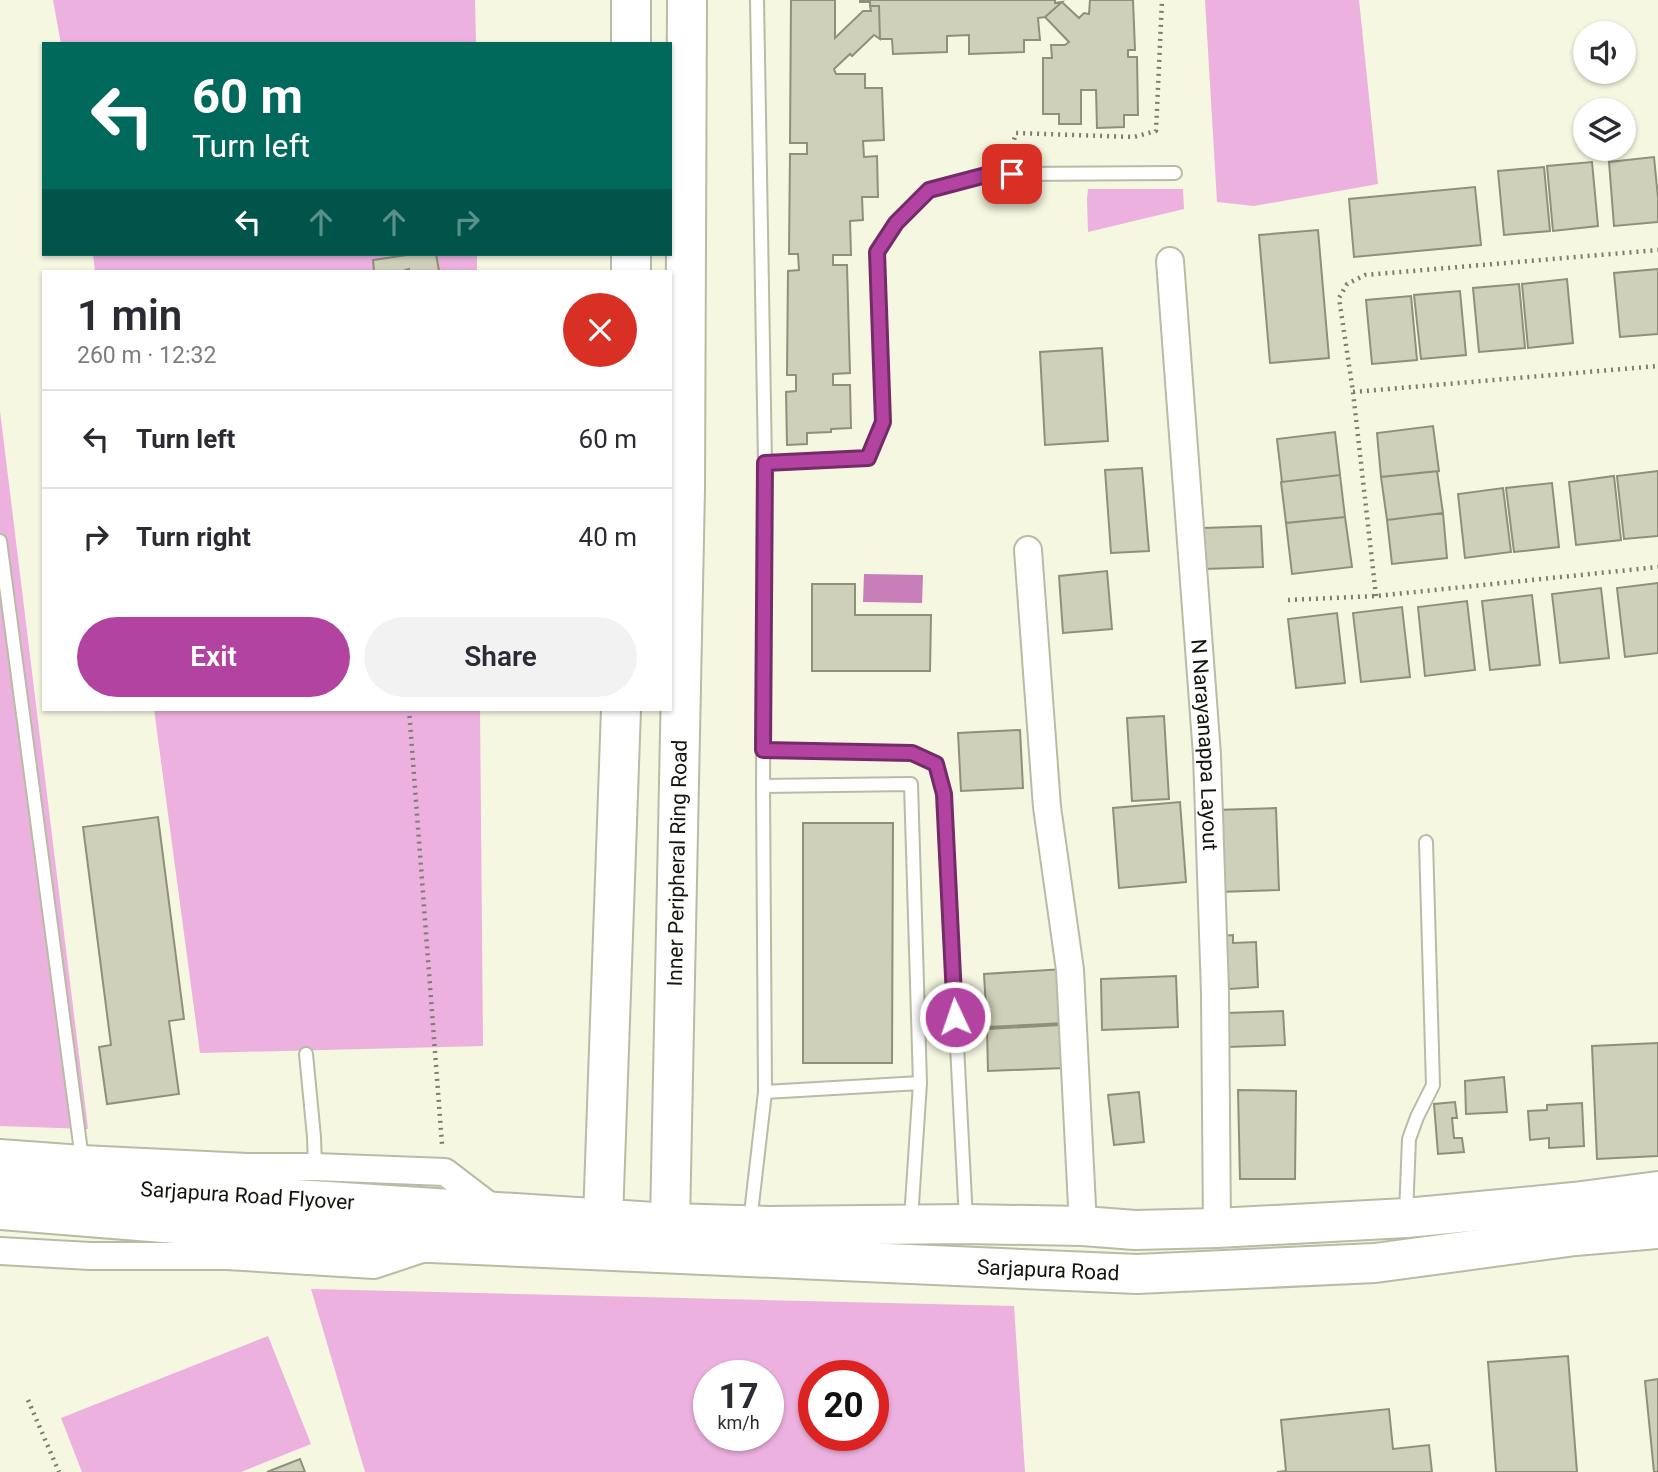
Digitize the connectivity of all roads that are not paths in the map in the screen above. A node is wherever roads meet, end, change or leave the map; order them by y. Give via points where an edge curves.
1 (631, 0) edge
2 (687, 0) edge
3 (757, 0) edge
4 (631, 42) edge
5 (1175, 173) dead end
6 (1170, 261) dead end
7 (765, 463) junction
8 (0, 541) edge
9 (1028, 550) dead end
10 (621, 711) edge
11 (763, 750) junction
12 (763, 786) junction
13 (1426, 842) dead end
14 (306, 1055) dead end
15 (920, 1083) junction
16 (765, 1092) junction
17 (0, 1153) edge
18 (82, 1159) junction
19 (315, 1167) junction
20 (0, 1180) edge
21 (1658, 1191) edge
22 (0, 1210) edge
23 (496, 1211) junction
24 (1406, 1218) junction
25 (603, 1219) junction
26 (1574, 1219) junction
27 (670, 1223) junction
28 (911, 1224) junction
29 (966, 1224) junction
30 (750, 1226) junction
31 (1083, 1226) junction
32 (1217, 1228) junction
33 (1658, 1229) edge
34 (1135, 1230) junction
35 (438, 1243) junction
36 (0, 1251) edge
37 (1137, 1274) junction

1 - 4 main road
2 - 27 main road, Inner Peripheral Ring Road via 685,503
3 - 7 lane
5 - 7 lane via 1012,174 1005,170 929,190 896,223 877,252 883,422 868,458
6 - 32 street, N Narayanappa Layout via 1207,755
7 - 11 lane
8 - 18 lane
9 - 31 street via 1047,807 1070,970
10 - 25 main road
11 - 12 lane
11 - 29 lane via 912,753 936,764 944,794
12 - 15 lane via 911,784
12 - 16 lane
13 - 24 lane via 1433,1085 1409,1139
14 - 19 lane
15 - 16 lane
15 - 28 lane
16 - 30 lane
17 - 18 street
18 - 19 street
19 - 23 street via 444,1172
20 - 23 main road, Sarjapura Road Flyover
21 - 26 main road, Sarjapura Road
22 - 35 main road, Sarjapura Road Flyover
23 - 25 main road, Sarjapura Road
24 - 26 main road, Sarjapura Road
24 - 32 main road, Sarjapura Road
25 - 27 main road, Sarjapura Road
26 - 33 main road, Sarjapura Road
26 - 37 main road, Sarjapura Road via 1374,1263
27 - 30 main road, Sarjapura Road
28 - 29 main road, Sarjapura Road
28 - 30 main road, Sarjapura Road
29 - 31 main road, Sarjapura Road
31 - 34 main road, Sarjapura Road
32 - 34 main road, Sarjapura Road
34 - 37 main road
35 - 36 street via 374,1265
35 - 37 main road, Sarjapura Road

